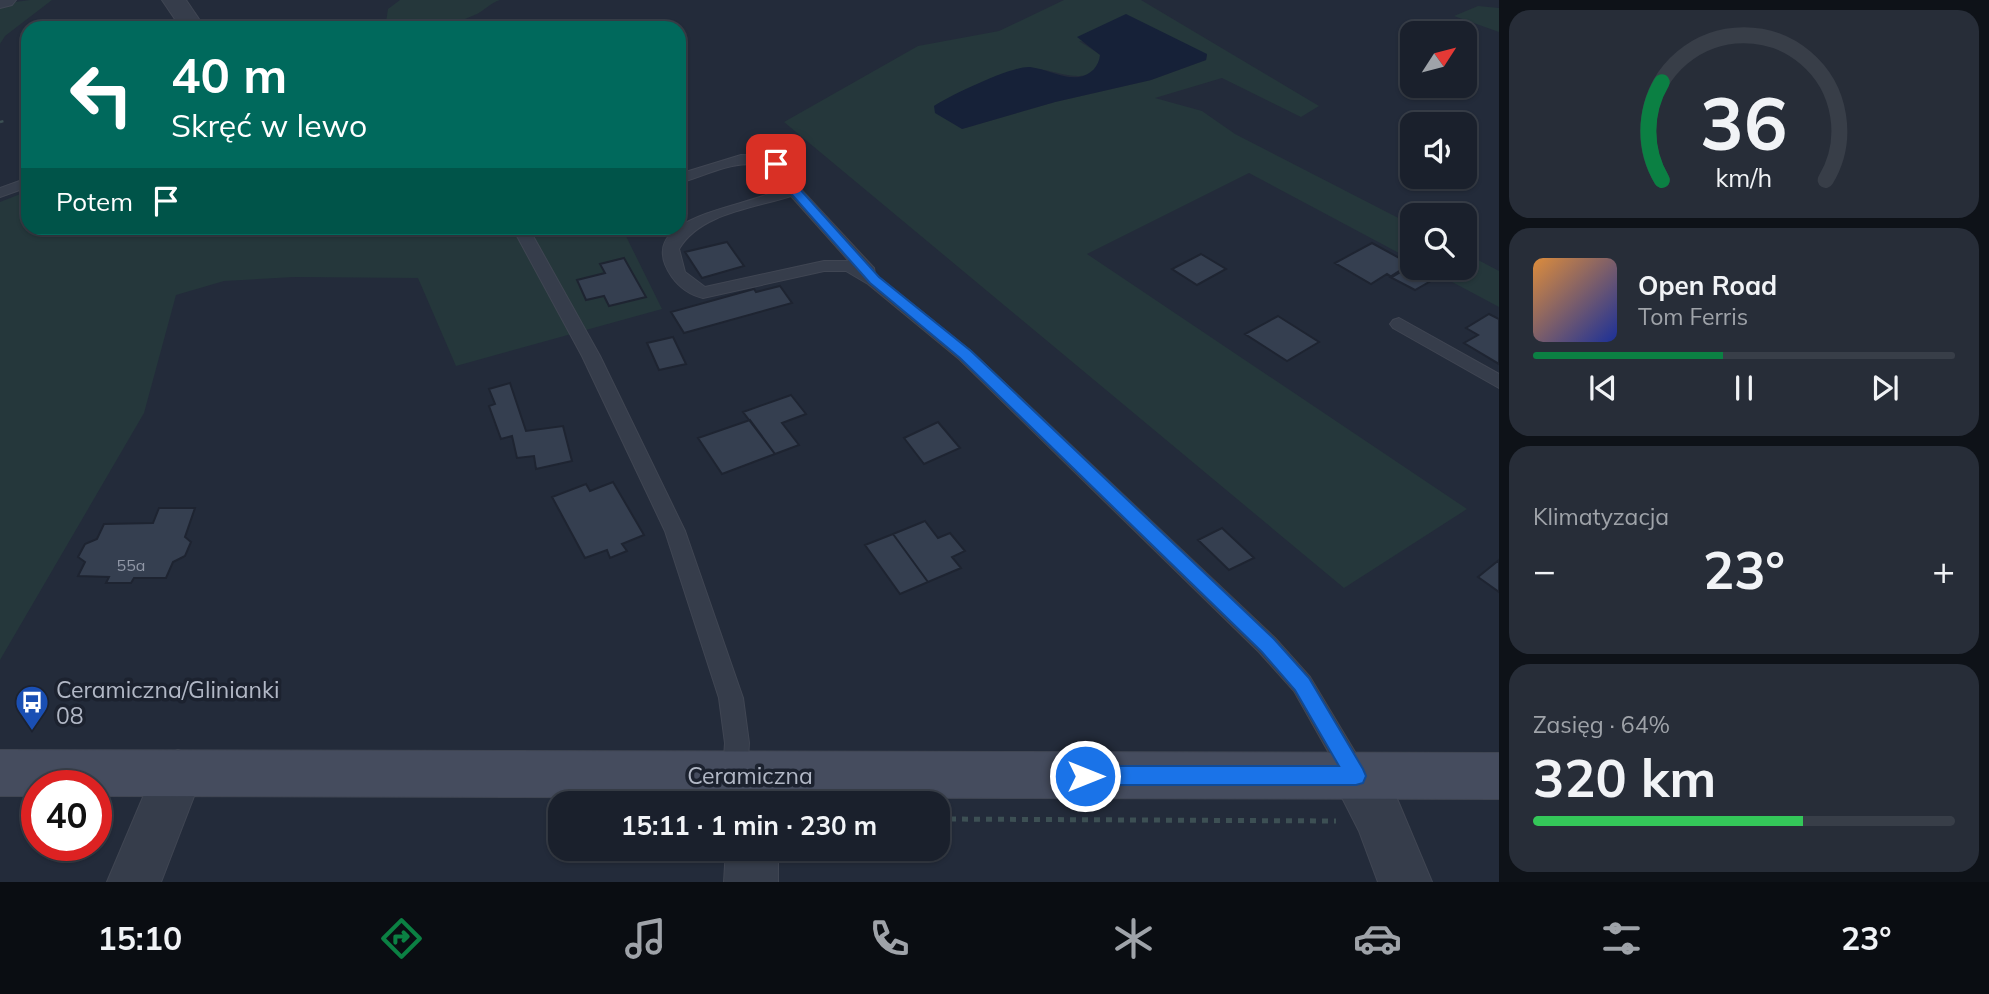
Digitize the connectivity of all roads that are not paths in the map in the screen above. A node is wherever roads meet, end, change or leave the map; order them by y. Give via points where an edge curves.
1 (174, 0) edge
2 (188, 21) edge
3 (686, 177) edge
4 (21, 185) edge
5 (792, 187) junction
6 (0, 193) edge
7 (686, 228) edge
8 (525, 235) edge
9 (678, 235) edge
10 (874, 280) junction
11 (1399, 324) dead end
12 (1499, 382) edge
13 (0, 773) edge
14 (178, 773) junction
15 (1356, 776) junction
16 (1499, 776) edge
17 (746, 784) edge
18 (752, 861) edge
19 (134, 882) edge
20 (751, 882) edge
21 (1405, 882) edge

1 - 2 street
3 - 5 lane via 728,162 762,159 787,174
4 - 6 lane
5 - 7 lane
5 - 10 lane
8 - 17 lane via 591,356 675,531 731,698
9 - 10 lane via 670,255 677,274 703,293 824,266 849,266
10 - 15 lane via 965,355 1267,645 1302,684
11 - 12 lane
13 - 14 street, Ceramiczna
14 - 17 street, Ceramiczna
14 - 19 street
15 - 16 street, Ceramiczna
15 - 17 street, Ceramiczna
15 - 21 street via 1380,819
18 - 20 street

